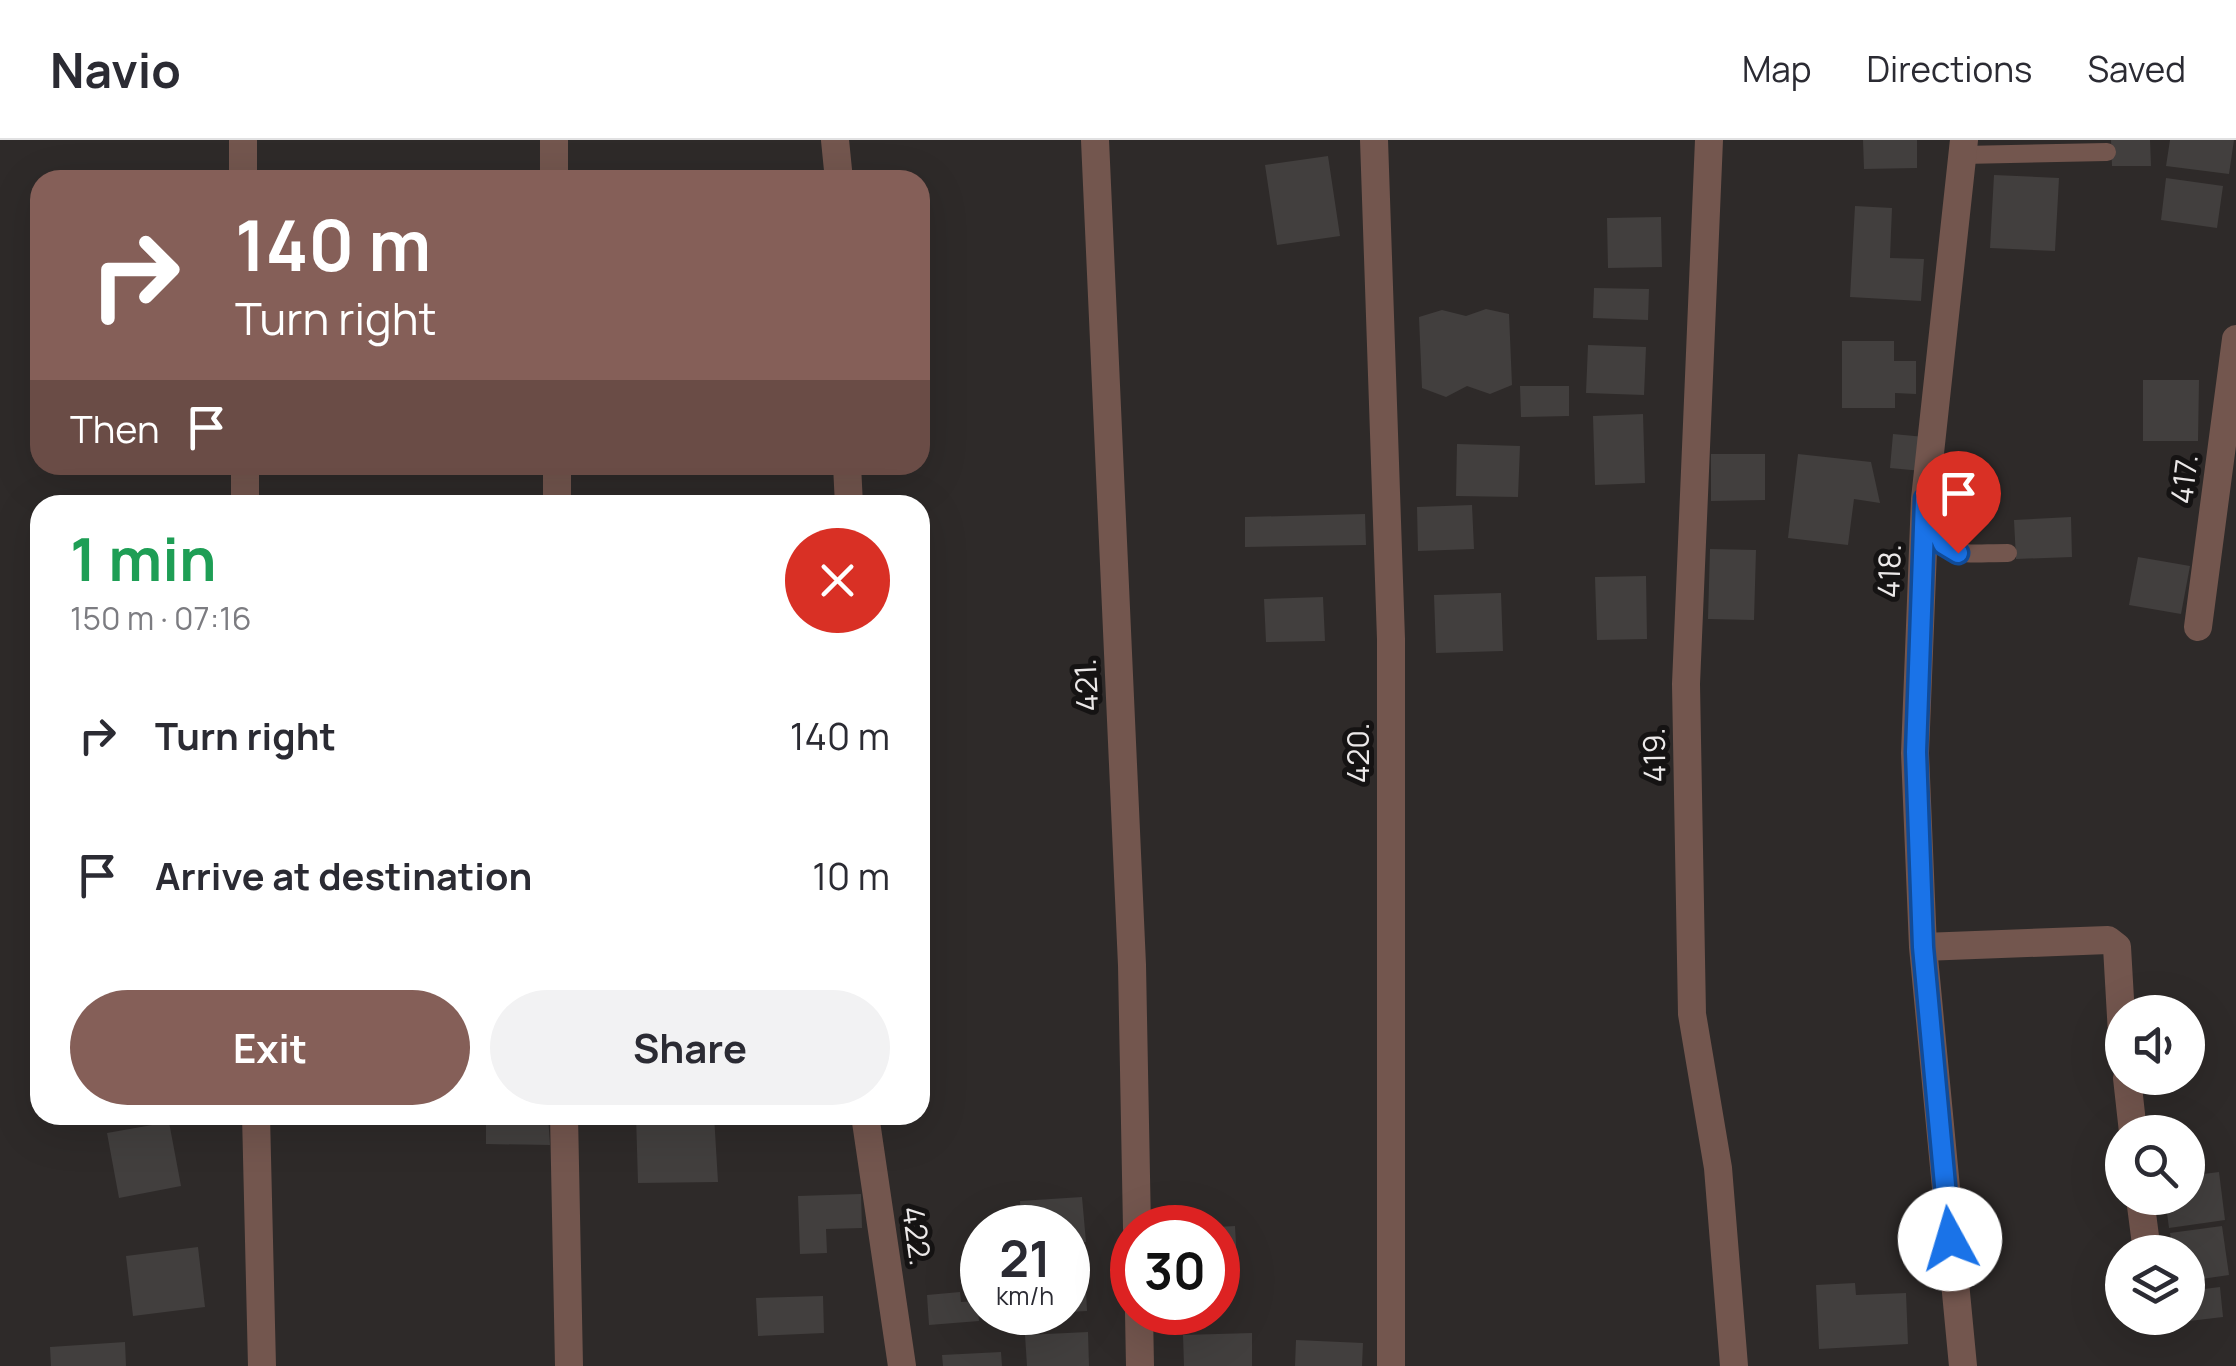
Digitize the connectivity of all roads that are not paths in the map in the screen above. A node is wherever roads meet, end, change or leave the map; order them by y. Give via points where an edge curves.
1 (242, 140) edge
2 (554, 140) edge
3 (835, 140) edge
4 (1095, 140) edge
5 (1374, 140) edge
6 (1709, 140) edge
7 (1964, 148) edge
8 (2107, 152) dead end
9 (243, 170) edge
10 (554, 170) edge
11 (839, 170) edge
12 (2236, 339) edge
13 (1925, 499) junction
14 (2008, 552) dead end
15 (2198, 627) dead end
16 (1923, 947) junction
17 (2120, 995) edge
18 (256, 1125) edge
19 (564, 1125) edge
20 (866, 1125) edge
21 (1137, 1205) edge
22 (1139, 1335) edge
23 (262, 1366) edge
24 (569, 1366) edge
25 (902, 1366) edge
26 (1140, 1366) edge
27 (1391, 1366) edge
28 (1734, 1366) edge
29 (1962, 1366) edge

1 - 9 street
2 - 10 street
3 - 11 street
4 - 21 street, 421.
5 - 27 street, 420. via 1391,639
6 - 28 street, 419. via 1686,684 1692,1014 1718,1168
7 - 8 lane
7 - 13 street, 418.
12 - 15 street, 417.
13 - 14 lane via 1943,544 1958,553
13 - 16 street, 418. via 1916,752
16 - 17 street via 2108,940 2117,947
16 - 29 street, 418.
18 - 23 street
19 - 24 street
20 - 25 street, 422.
22 - 26 street

